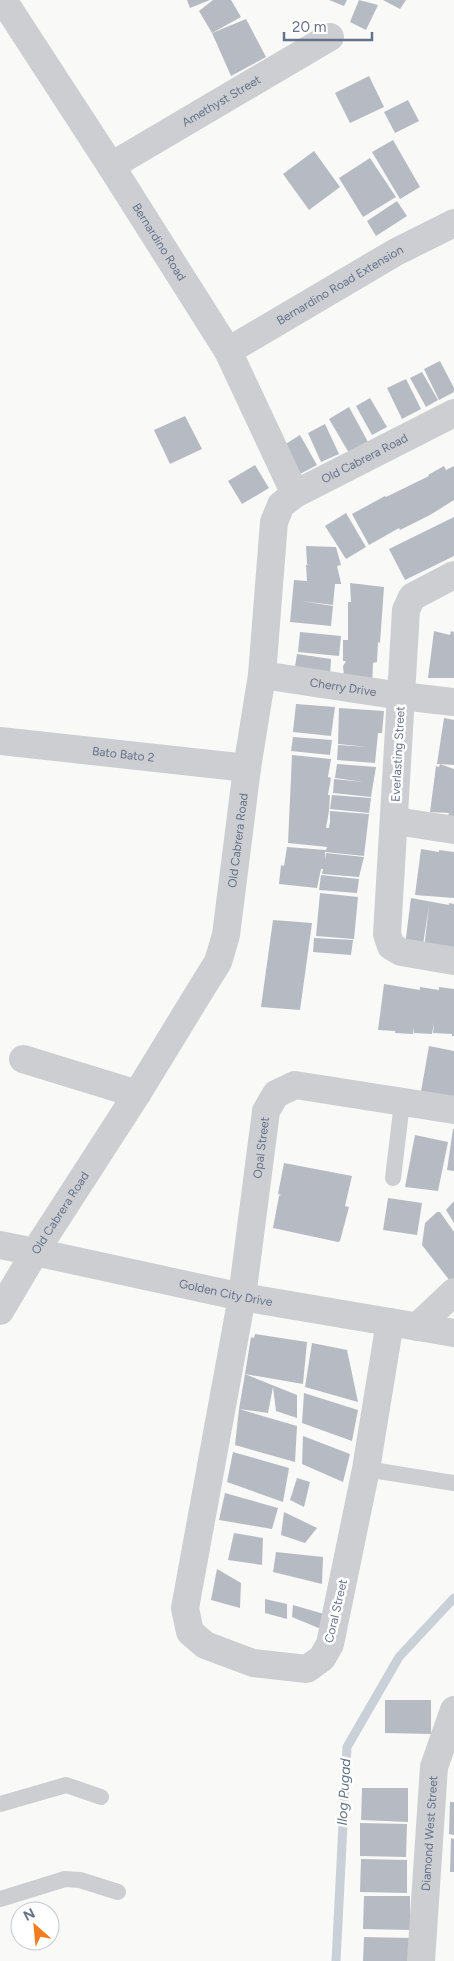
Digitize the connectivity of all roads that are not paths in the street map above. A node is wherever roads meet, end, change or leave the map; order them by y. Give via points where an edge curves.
1 (3, 0) edge
2 (330, 37) dead end
3 (112, 166) junction
4 (454, 223) edge
5 (228, 351) junction
6 (454, 412) edge
7 (295, 494) junction
8 (454, 575) edge
9 (262, 674) junction
10 (401, 696) junction
11 (454, 702) edge
12 (0, 741) edge
13 (247, 768) junction
14 (394, 822) junction
15 (454, 830) edge
16 (454, 960) edge
17 (23, 1059) dead end
18 (137, 1094) junction
19 (402, 1103) junction
20 (454, 1110) edge
21 (393, 1178) dead end
22 (0, 1245) edge
23 (35, 1252) junction
24 (454, 1292) edge
25 (242, 1297) junction
26 (0, 1311) edge
27 (390, 1322) junction
28 (417, 1327) junction
29 (454, 1333) edge
30 (366, 1469) junction
31 (454, 1484) edge
32 (454, 1710) edge
33 (101, 1797) dead end
34 (0, 1804) edge
35 (118, 1892) dead end
36 (0, 1899) edge
37 (421, 1961) edge

1 - 3 street, Bernardino Road
2 - 3 street, Amethyst Street
3 - 5 street, Bernardino Road
4 - 5 street, Bernardino Road Extension via 396,252
5 - 7 street, Bernardino Road
6 - 7 street, Old Cabrera Road
7 - 9 street, Old Cabrera Road via 280,505 274,522
8 - 10 street, Everlasting Street via 412,597 406,610
9 - 10 street, Cherry Drive
9 - 13 street, Old Cabrera Road
10 - 11 street, Cherry Drive
10 - 14 street, Everlasting Street
12 - 13 street, Bato Bato 2
13 - 18 street, Old Cabrera Road via 226,936 218,962
14 - 15 street
14 - 16 street, Everlasting Street via 387,934 391,946 401,952
17 - 18 street
18 - 23 street, Old Cabrera Road
19 - 20 street, Opal Street
19 - 21 lane
19 - 25 street, Opal Street via 295,1085 276,1094 266,1111
22 - 23 street, Golden City Drive
23 - 25 street, Golden City Drive
23 - 26 street, Old Cabrera Road
24 - 28 street
25 - 27 street, Golden City Drive
25 - 30 street, Coral Street via 185,1608 190,1632 205,1645 252,1663 307,1669 322,1658 330,1644
27 - 28 street, Golden City Drive
27 - 30 street, Coral Street
28 - 29 street, Golden City Drive
30 - 31 lane
32 - 37 street, Diamond West Street via 434,1767
33 - 34 lane via 66,1785
35 - 36 lane via 80,1880 64,1879

